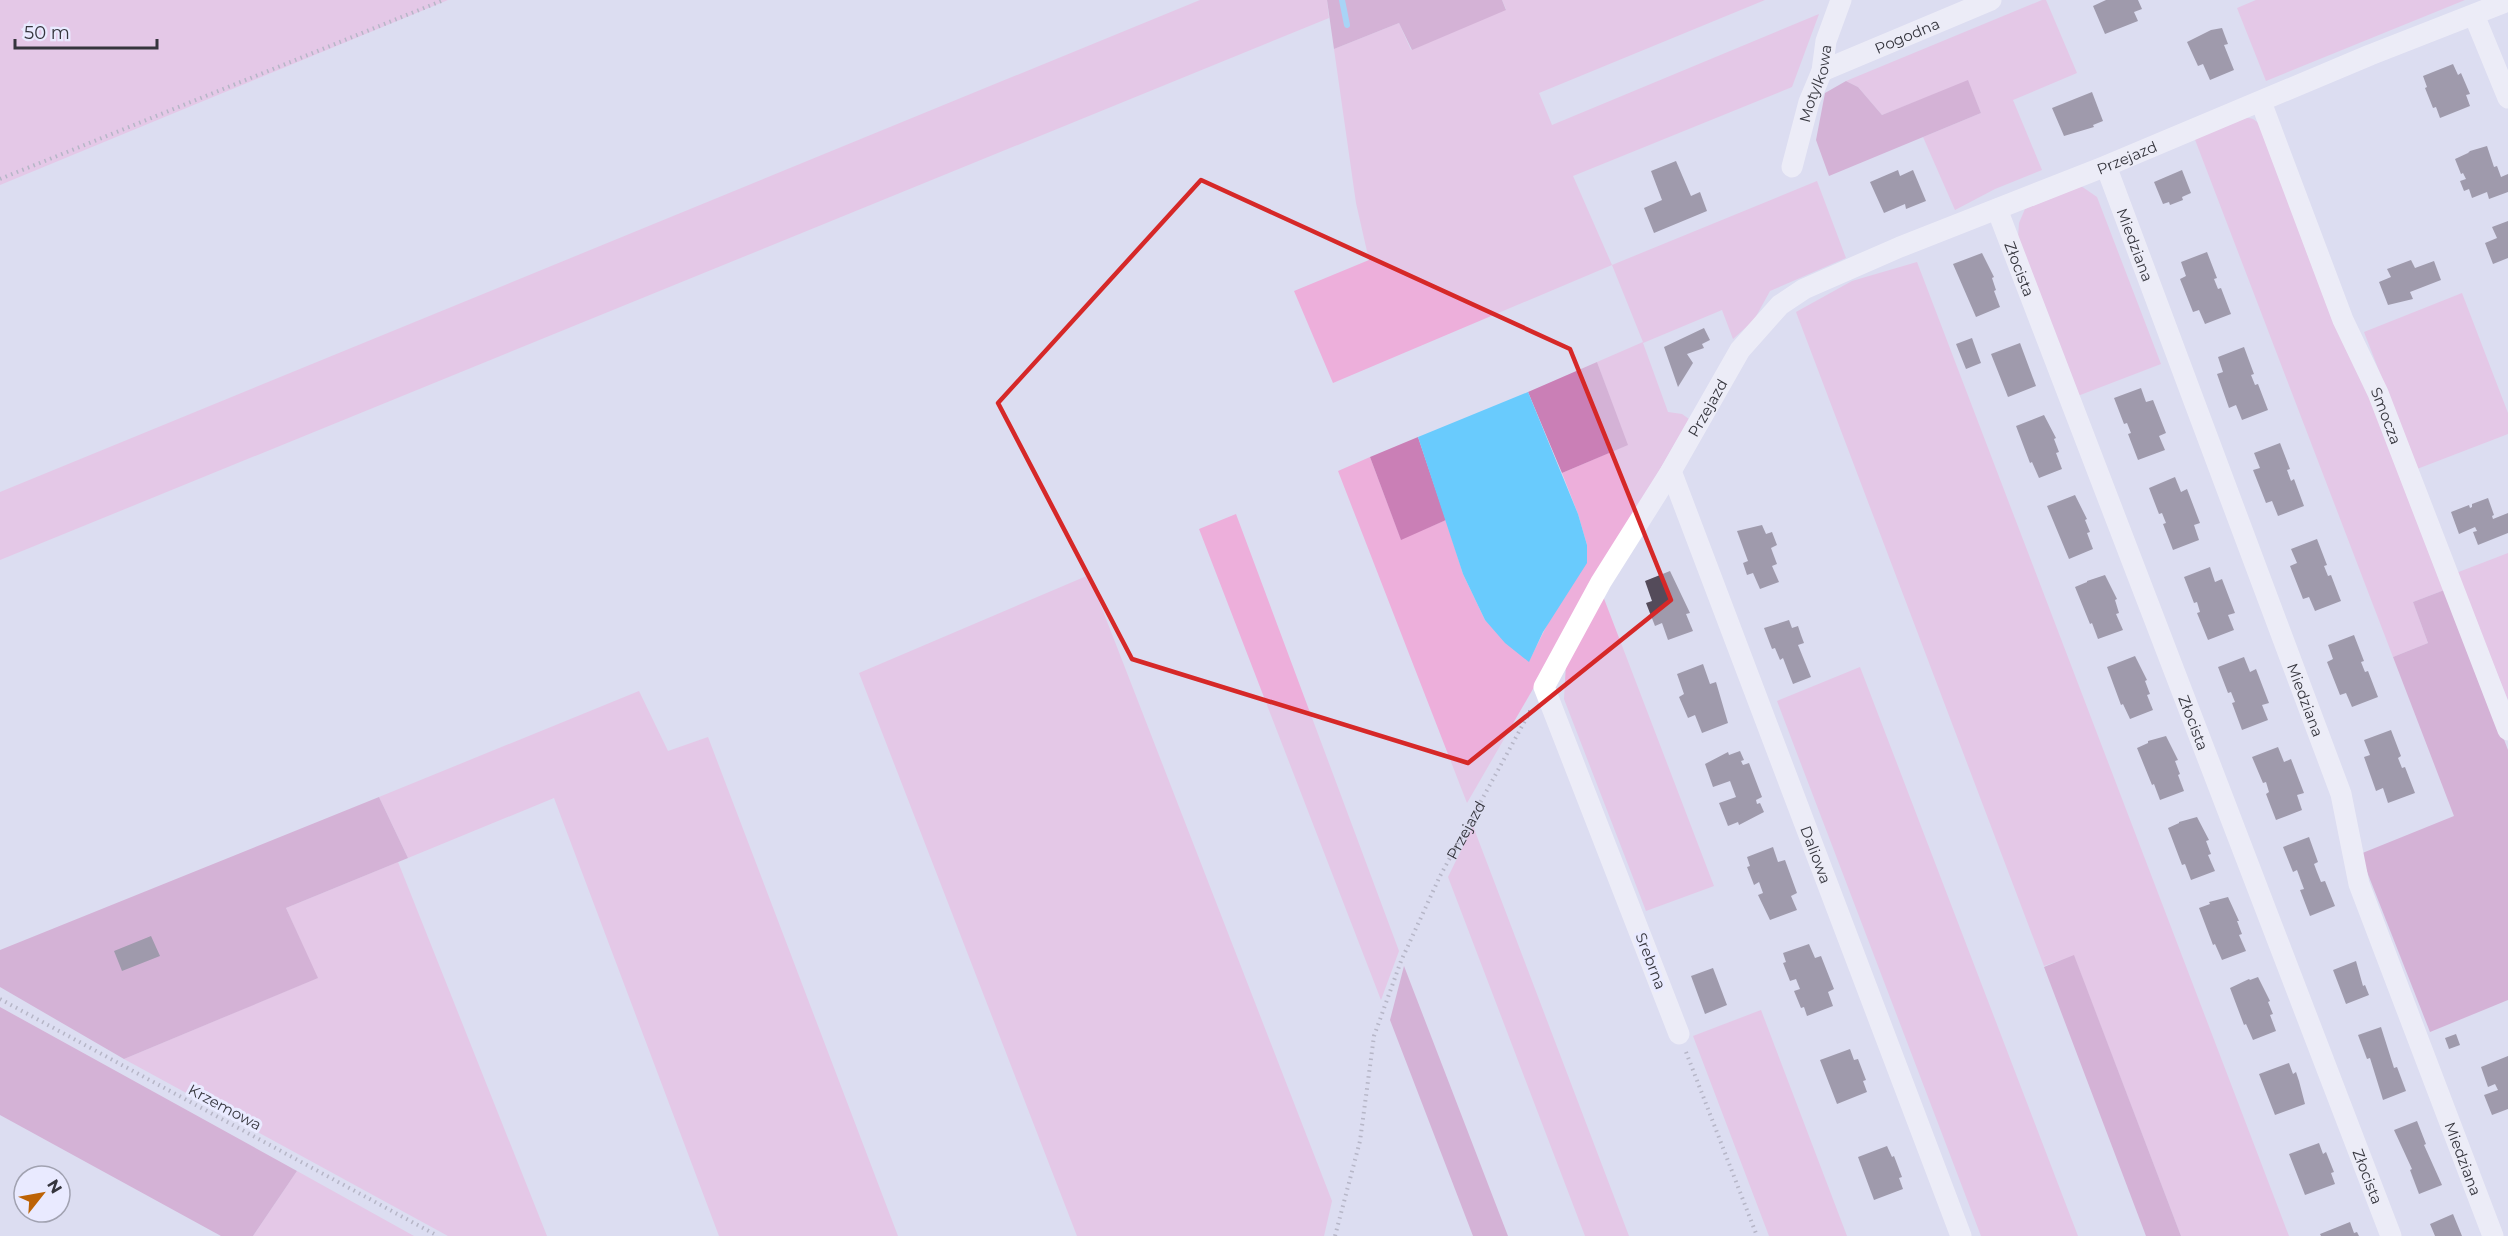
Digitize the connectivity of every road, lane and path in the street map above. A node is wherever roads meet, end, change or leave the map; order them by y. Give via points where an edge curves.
1 (444, 0) edge
2 (1841, 0) edge
3 (1991, 0) edge
4 (2508, 1) edge
5 (2474, 15) junction
6 (1822, 71) junction
7 (2508, 98) edge
8 (2261, 102) junction
9 (1792, 166) dead end
10 (2106, 166) junction
11 (0, 179) edge
12 (1997, 209) junction
13 (1671, 471) junction
14 (1544, 687) junction
15 (2508, 730) edge
16 (0, 999) edge
17 (1679, 1034) joint
18 (438, 1236) edge
19 (1335, 1236) edge
20 (1757, 1236) edge
21 (1961, 1236) edge
22 (2391, 1236) edge
23 (2493, 1236) edge

1 - 11 path
2 - 6 street, Motylkowa via 1826,41
3 - 6 street, Pogodna
4 - 5 street, Przejazd
5 - 7 street
5 - 8 street, Przejazd
6 - 9 street, Motylkowa via 1809,102
8 - 10 street, Przejazd
8 - 15 street, Smocza via 2343,320 2378,393
10 - 12 street, Przejazd
10 - 23 street, Miedziana via 2340,794 2359,884
12 - 13 street, Przejazd via 1804,289 1780,305 1740,350
12 - 22 street, Złocista
13 - 14 street, Przejazd via 1601,582
13 - 21 street, Daliowa
14 - 17 street, Srebrna
14 - 19 path, Przejazd via 1440,876 1401,961 1374,1036 1360,1141
16 - 18 path, Krzemowa
17 - 20 path

